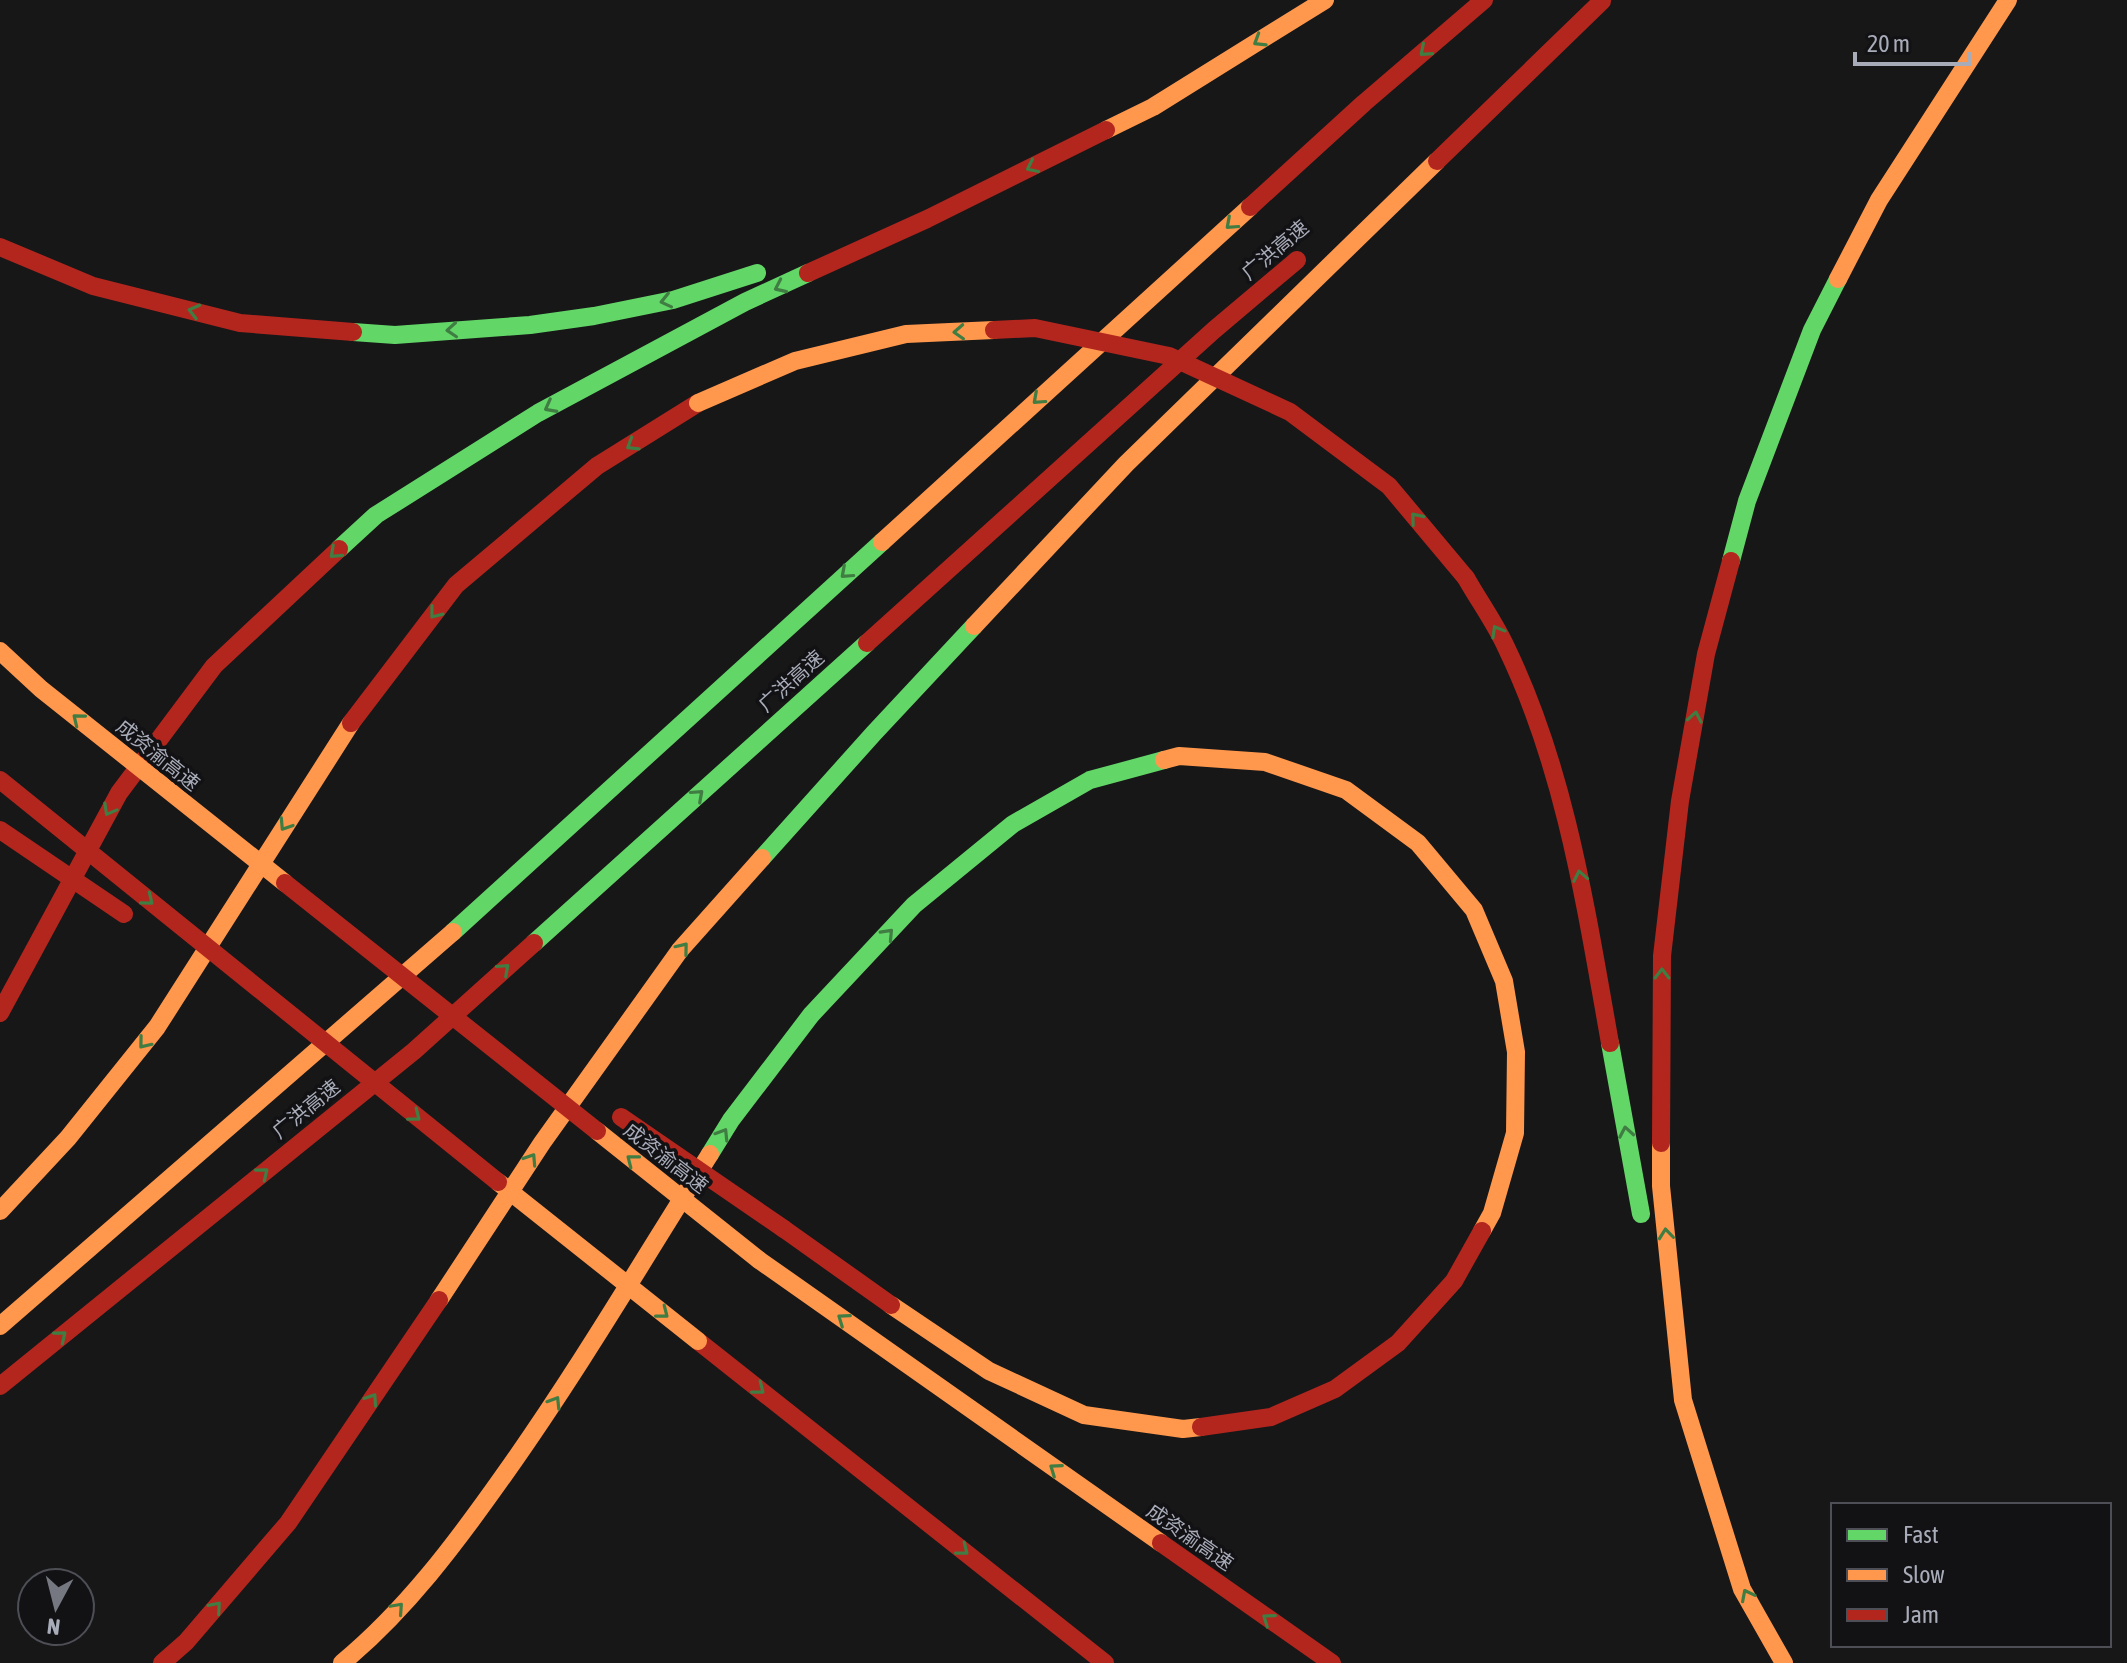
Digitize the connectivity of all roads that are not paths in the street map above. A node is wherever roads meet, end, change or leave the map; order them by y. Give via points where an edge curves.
1 (1325, 0) edge
2 (1484, 0) edge
3 (2008, 0) edge
4 (1603, 1) edge
5 (1396, 176) dead end
6 (927, 219) junction
7 (0, 247) edge
8 (1311, 248) dead end
9 (0, 651) edge
10 (0, 780) edge
11 (0, 830) edge
12 (294, 892) junction
13 (143, 927) dead end
14 (182, 954) dead end
15 (0, 1013) edge
16 (526, 1052) dead end
17 (565, 1078) dead end
18 (378, 1087) junction
19 (0, 1211) edge
20 (0, 1326) edge
21 (0, 1386) edge
22 (1683, 1400) junction
23 (162, 1663) edge
24 (342, 1663) edge
25 (1105, 1663) edge
26 (1332, 1663) edge
27 (1784, 1663) edge

1 -> 6 highway via 1153,107
2 -> 20 highway, 广洪高速 via 1352,113 487,902
22 -> 3 highway via 1661,1186 1662,956 1680,801 1706,654 1747,501 1812,330 1879,200
4 - 5 highway
23 -> 4 highway via 288,1523 542,1143 680,950 1126,464
6 -> 7 highway via 673,300 530,325 395,335 240,323 93,286
6 -> 15 highway via 745,302 538,413 376,515 214,666 119,793
21 -> 8 highway, 广洪高速 via 414,1051
12 -> 9 highway, 成资渝高速, bridge
10 -> 18 highway, bridge
11 - 13 highway, bridge
12 - 16 highway, bridge
26 -> 12 highway, 成资渝高速, bridge via 759,1260
14 - 18 highway, bridge
24 -> 17 highway, bridge via 373,1637 452,1548 548,1413 731,1120 811,1015 914,905 1013,824 1090,780 1179,756 1265,762 1346,790 1418,843 1474,910 1504,981 1516,1052 1515,1133 1492,1213 1454,1281 1398,1343 1335,1389 1271,1417 1183,1429 1084,1415 989,1371 922,1327 784,1229 597,1100
18 -> 25 highway, bridge
22 -> 19 highway, bridge via 1648,1242 1579,868 1545,743 1506,646 1466,578 1389,486 1290,412 1169,356 1035,328 906,334 795,361 698,403 597,466 456,585 351,722 157,1027 68,1138
27 -> 22 highway via 1742,1589

